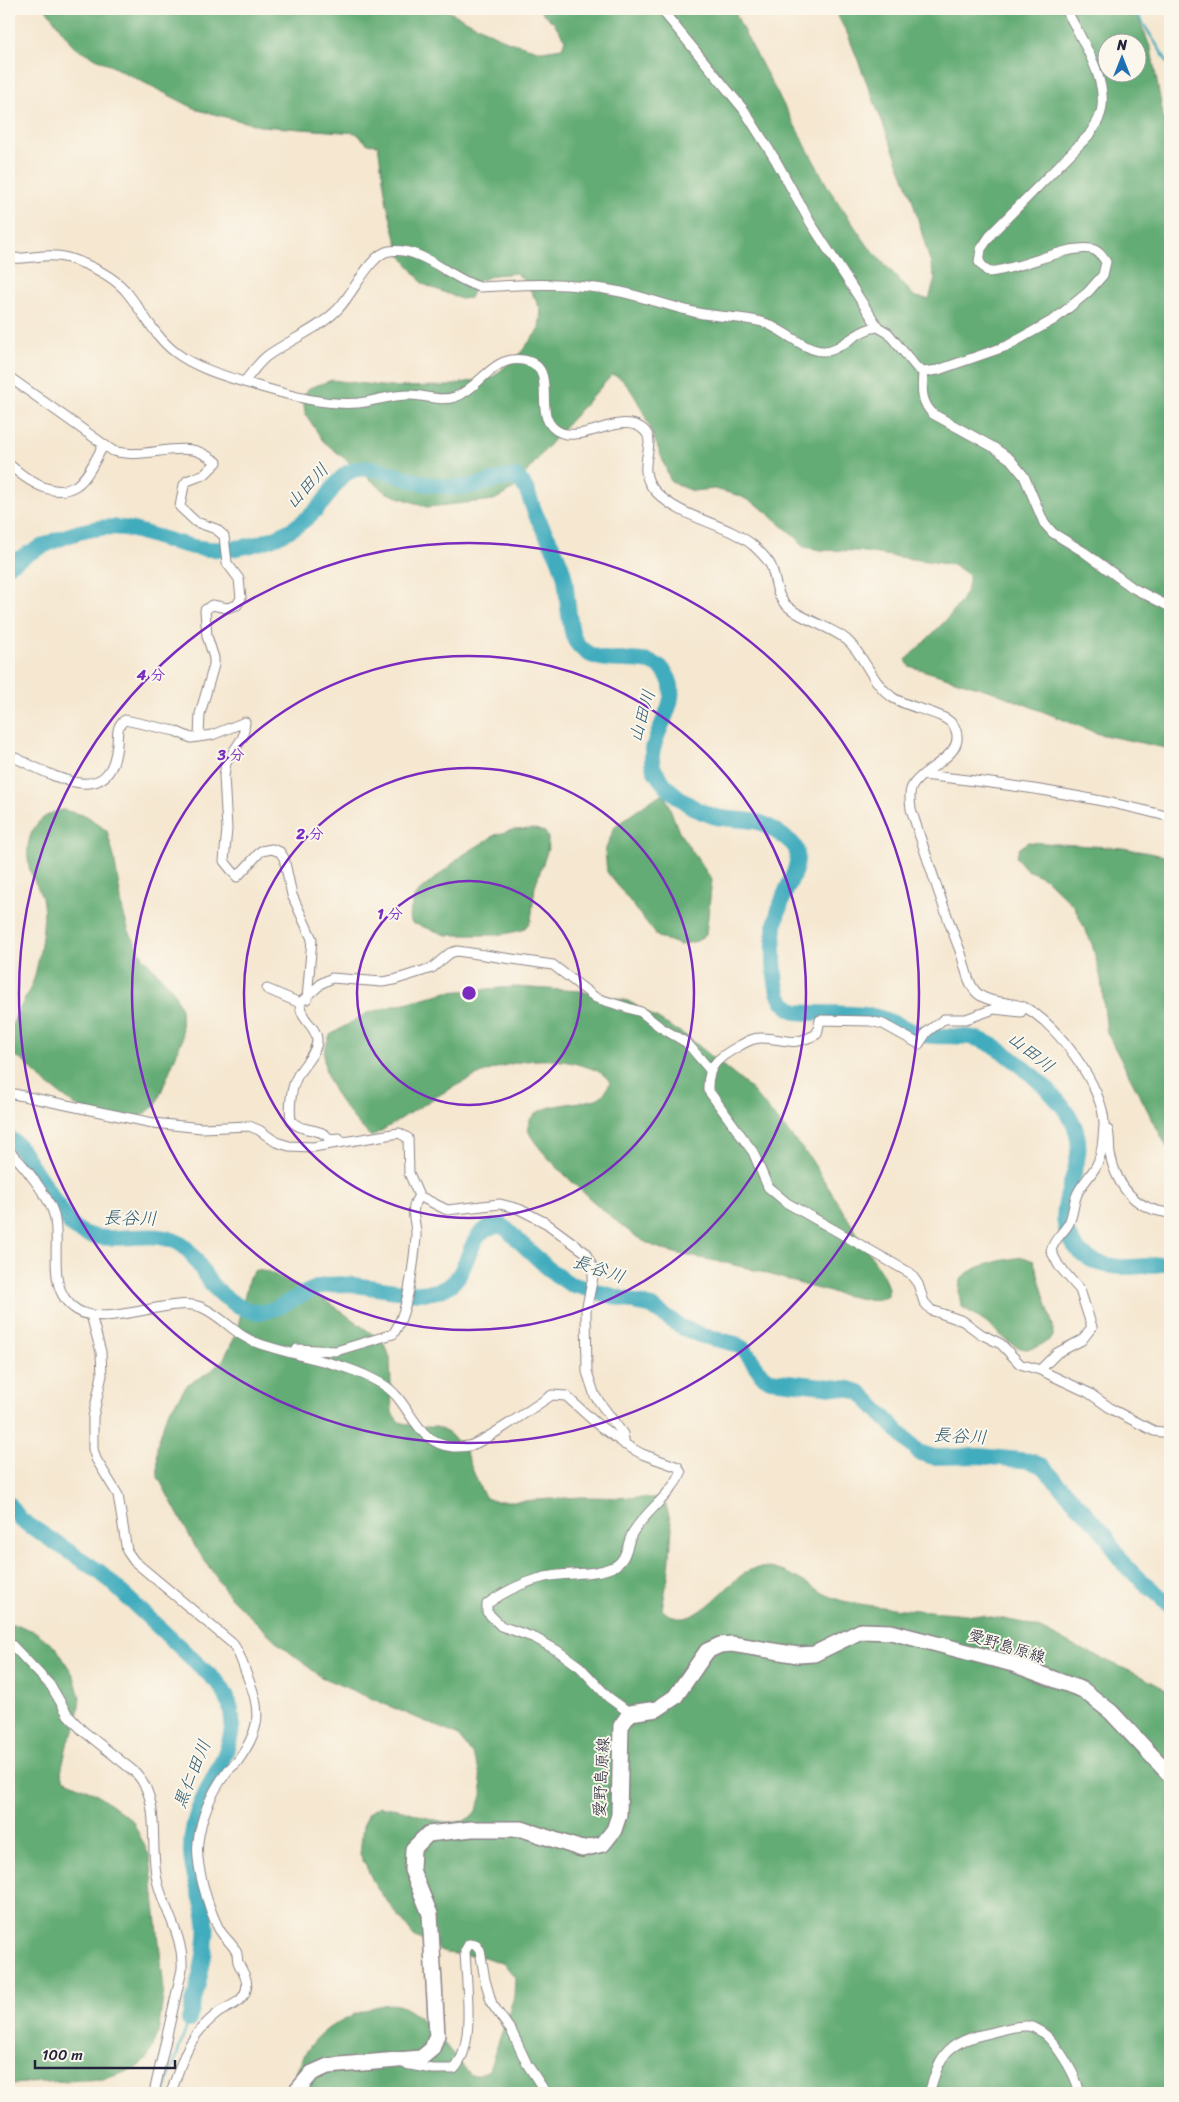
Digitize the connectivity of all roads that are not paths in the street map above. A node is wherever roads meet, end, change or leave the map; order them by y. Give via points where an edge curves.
1 (661, 9) edge
2 (1066, 9) edge
3 (9, 258) edge
4 (878, 327) junction
5 (923, 372) junction
6 (9, 377) edge
7 (244, 382) junction
8 (103, 446) junction
9 (11, 466) dead end
10 (1170, 607) edge
11 (199, 737) junction
12 (9, 755) edge
13 (923, 775) junction
14 (1170, 817) edge
15 (267, 989) dead end
16 (304, 1001) junction
17 (1024, 1007) junction
18 (710, 1070) junction
19 (9, 1093) edge
20 (1104, 1124) junction
21 (391, 1135) junction
22 (329, 1139) junction
23 (290, 1146) junction
24 (9, 1151) edge
25 (419, 1196) junction
26 (1170, 1213) edge
27 (90, 1315) junction
28 (289, 1351) junction
29 (1040, 1370) junction
30 (1170, 1434) edge
31 (626, 1445) junction
32 (9, 1642) edge
33 (630, 1713) junction
34 (1170, 1775) edge
35 (387, 2060) junction
36 (154, 2093) edge
37 (171, 2093) edge
38 (295, 2093) edge
39 (546, 2093) edge
40 (930, 2093) edge
41 (1080, 2093) edge

1 - 4 street via 744,110 810,222
2 - 5 street via 1098,74 1102,104 1099,118 1089,135 992,234 981,249 979,262 988,272 1001,271 1071,250 1092,249 1106,262 1103,275 1055,319 1007,346 938,370
3 - 7 street via 57,256 90,266 123,288 161,339 176,353 195,364
4 - 5 street via 888,333
4 - 7 street via 866,328 837,347 823,351 808,347 761,321 722,318 619,292 569,284 480,287 468,284 412,254 389,251 370,263 337,311 266,357
5 - 10 street via 922,395 926,406 933,414 1010,459 1024,476 1044,523 1053,533 1133,588
6 - 8 street
7 - 13 street via 327,402 359,403 390,395 446,399 463,393 493,368 508,361 524,360 536,366 545,377 544,403 548,422 555,430 577,434 621,424 644,430 649,437 644,466 646,478 654,490 691,516 736,533 751,544 772,568 776,589 785,603 843,637 854,647 880,687 896,700 949,721 955,728 953,748
8 - 9 street via 86,475 67,489 28,481
8 - 11 street via 124,454 191,450 217,462 205,474 187,481 180,507 196,522 220,532 229,568 239,579 241,598 238,605 228,608 212,605 205,610 214,665 200,714
11 - 12 street via 191,738 175,731 125,720 118,726 117,748 110,771 96,784 75,783
11 - 16 street via 212,736 244,722 243,737 226,763 224,776 227,829 224,862 237,877 261,851 280,852 284,858 292,895 312,939
13 - 14 street via 1035,788 1119,803
13 - 17 street via 911,789 911,809 971,986 988,999
15 - 16 street
16 - 18 street via 332,978 394,980 432,968 457,951 553,964 596,998 641,1012 660,1028 687,1043
16 - 22 street via 302,1015 316,1032 317,1041 295,1082 291,1120 300,1127 326,1134
17 - 18 street via 1015,1013 994,1009 966,1019 944,1019 919,1044 883,1024 820,1020 817,1034 801,1042 751,1039 723,1055
17 - 20 street via 1039,1015 1067,1045 1099,1102
18 - 29 street via 708,1090 753,1152 768,1187 788,1203 910,1273 931,1310 963,1321 1001,1344 1020,1364
19 - 23 street via 154,1123 202,1128 249,1126 276,1142
20 - 26 street via 1109,1133 1115,1171 1125,1190 1147,1209
20 - 29 street via 1098,1163 1076,1196 1068,1225 1052,1246 1052,1256 1080,1290 1092,1326 1082,1340 1058,1352
21 - 22 street via 383,1132
21 - 23 street via 313,1147
21 - 25 street via 403,1134 408,1138 409,1173
22 - 23 street
24 - 27 street via 22,1162 53,1212 57,1281 61,1294 76,1310
25 - 28 street via 412,1208 416,1238 409,1286 395,1332 336,1350 301,1348
25 - 31 street via 447,1210 500,1204 510,1206 546,1223 585,1252 593,1268 589,1292 587,1372 595,1396 622,1434
27 - 28 street via 194,1305 212,1313 240,1336
27 - 37 street via 101,1352 102,1375 93,1417 93,1449 118,1495 127,1550 134,1561 233,1644 256,1694 256,1732 236,1764 226,1771 210,1799 202,1819 197,1856 218,1928 236,1950 247,1990 244,1998 218,2013 187,2045
28 - 31 street via 324,1360 382,1384 398,1396 422,1432 434,1442 451,1447 469,1446 558,1394 566,1396
29 - 30 street via 1090,1393 1113,1410 1154,1431
31 - 33 street via 678,1467 682,1473 676,1485 638,1524 630,1536 625,1556 615,1567 546,1577 505,1591 487,1604 487,1612 501,1626 535,1638 558,1651
32 - 36 street via 51,1686 82,1730 136,1773 149,1794 156,1877 183,1956
33 - 34 main road, 愛野島原線 via 657,1709 675,1697 707,1651 720,1645 732,1644 798,1655 814,1654 861,1631 892,1632 1013,1664 1083,1690 1111,1712
33 - 35 main road, 愛野島原線 via 621,1726 619,1815 614,1830 603,1844 582,1849 522,1829 472,1829 428,1834 414,1849 412,1870 430,1914 437,2035 432,2049 421,2058
35 - 38 main road, 愛野島原線 via 328,2066 312,2073
35 - 39 street via 432,2069 454,2069 460,2063 467,2032 465,1951 469,1944 476,1945 480,1950 484,1980 492,2004 512,2032
40 - 41 street via 939,2063 948,2051 974,2037 1030,2026 1049,2038 1073,2071

